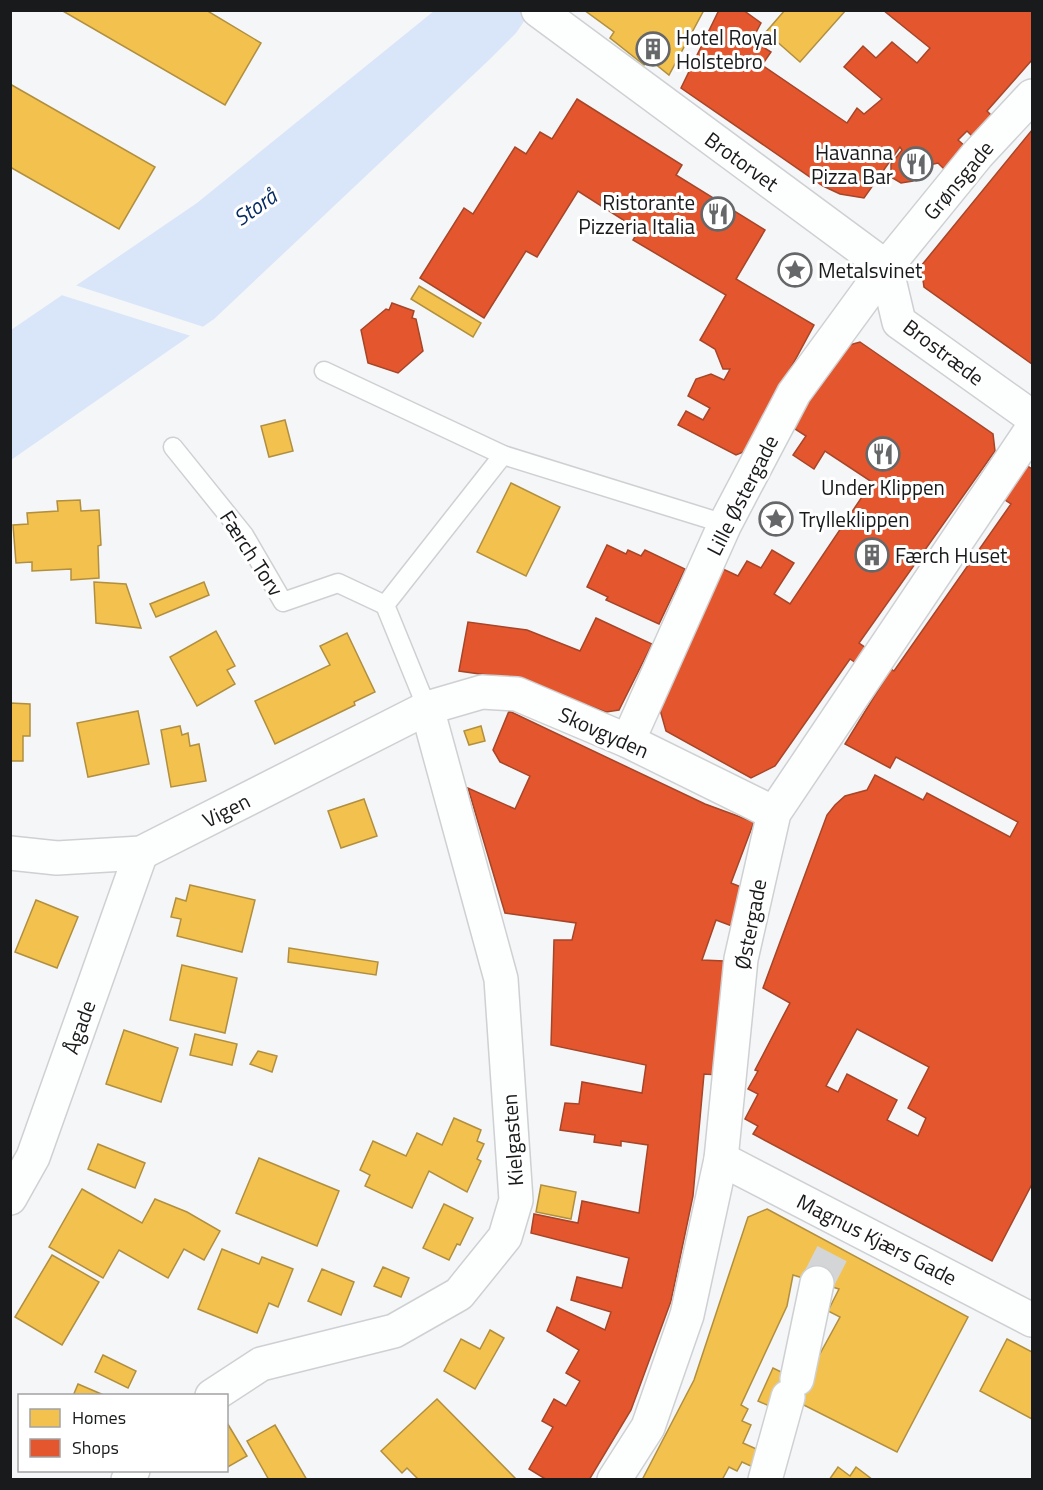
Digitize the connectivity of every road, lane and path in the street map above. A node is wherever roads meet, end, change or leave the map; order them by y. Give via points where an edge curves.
1 (538, 10) edge
2 (1032, 96) edge
3 (886, 267) junction
4 (324, 371) dead end
5 (1032, 417) edge
6 (1032, 429) edge
7 (173, 447) dead end
8 (503, 455) junction
9 (725, 524) junction
10 (385, 605) junction
11 (427, 708) junction
12 (628, 741) junction
13 (774, 813) junction
14 (10, 853) edge
15 (141, 853) junction
16 (721, 1159) junction
17 (10, 1198) edge
18 (817, 1283) tunnel mouth
19 (1032, 1320) edge
20 (214, 1394) edge
21 (614, 1479) edge
22 (765, 1479) edge

1 - 3 street, Brotorvet
2 - 3 street, Grønsgade via 978,154
3 - 5 street, Brostræde via 899,322
3 - 9 street, Lille Østergade via 794,393
4 - 8 lane
6 - 13 street, Østergade
7 - 10 lane, Færch Torv via 244,535 283,603 338,583
8 - 9 lane
8 - 10 lane
9 - 12 street, Lille Østergade
10 - 11 lane
11 - 12 street, Skovgyden via 482,692 517,694
11 - 15 street, Vigen
11 - 20 street, Kielgasten via 501,979 516,1200 505,1237 459,1294 394,1331 261,1364
12 - 13 street, Skovgyden
13 - 16 street, Østergade via 741,959
14 - 15 street, Vigen via 57,858
15 - 17 street, Ågade via 33,1157
16 - 19 street, Magnus Kjærs Gade via 842,1235
16 - 21 street, Østergade via 687,1315 648,1427
18 - 22 street

